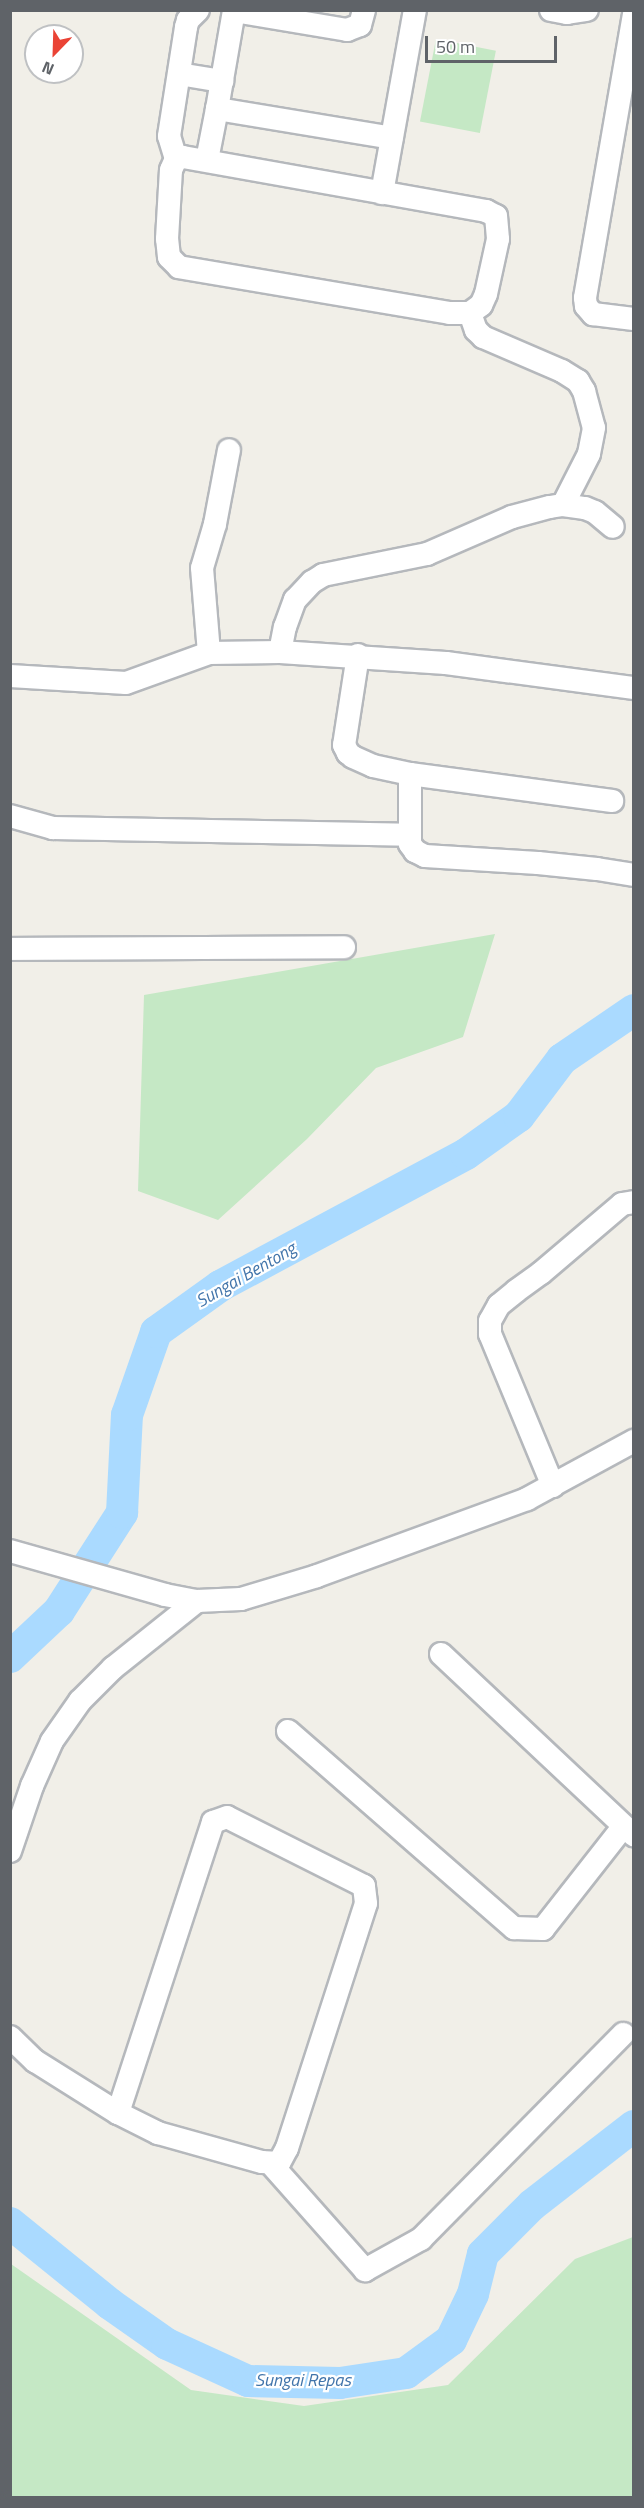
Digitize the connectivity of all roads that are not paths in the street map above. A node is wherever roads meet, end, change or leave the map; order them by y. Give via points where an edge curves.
1 (198, 10) edge
2 (364, 10) edge
3 (415, 10) edge
4 (551, 10) edge
5 (587, 10) edge
6 (230, 11) edge
7 (633, 14) edge
8 (178, 74) junction
9 (222, 81) junction
10 (217, 109) junction
11 (392, 138) junction
12 (176, 159) junction
13 (207, 160) junction
14 (382, 193) junction
15 (471, 313) junction
16 (633, 319) edge
17 (229, 450) dead end
18 (563, 505) junction
19 (613, 527) dead end
20 (280, 652) junction
21 (209, 653) junction
22 (358, 656) junction
23 (10, 676) edge
24 (633, 688) edge
25 (410, 774) junction
26 (612, 801) dead end
27 (10, 816) edge
28 (408, 835) junction
29 (633, 875) edge
30 (344, 947) dead end
31 (10, 949) edge
32 (633, 1202) edge
33 (633, 1441) edge
34 (553, 1486) junction
35 (12, 1551) edge
36 (197, 1601) junction
37 (441, 1654) dead end
38 (288, 1731) dead end
39 (628, 1831) edge
40 (10, 1851) edge
41 (623, 2034) dead end
42 (10, 2037) edge
43 (118, 2113) junction
44 (271, 2164) junction

1 - 8 street via 188,20
2 - 6 street via 360,25 347,30
3 - 11 street
4 - 5 street
6 - 9 street
7 - 16 street via 585,298 593,315
8 - 9 street
8 - 12 street via 169,136
9 - 10 street
10 - 11 street
10 - 13 street
11 - 14 street
12 - 13 street
12 - 15 street via 171,170 167,239 169,257 179,267 439,311
13 - 14 street
14 - 15 street via 496,216 498,239 486,294
15 - 18 street via 476,330 483,337 562,371 578,381 584,391 594,428 589,453
17 - 21 street via 202,568
18 - 19 street via 595,512
18 - 20 street via 531,510 428,554 322,575 295,600
20 - 21 street
20 - 22 street
21 - 23 street via 126,683
22 - 24 street via 446,663
22 - 25 street via 344,745 348,753 363,762
25 - 26 street
25 - 28 street
27 - 28 street via 36,825 71,829
28 - 29 street via 415,851 425,856 550,864
30 - 31 street
32 - 34 street via 622,1204 499,1305 490,1321 490,1335
33 - 34 street
34 - 36 street via 317,1576 241,1599
35 - 36 street
36 - 40 street via 113,1668 80,1701 52,1740
37 - 39 street
38 - 39 street via 514,1928 543,1929
41 - 44 street via 422,2239 365,2270
42 - 43 street via 35,2061
43 - 44 street via 158,2133
43 - 44 street via 197,1864 213,1822 227,1817 364,1886 366,1903 287,2148 279,2163

